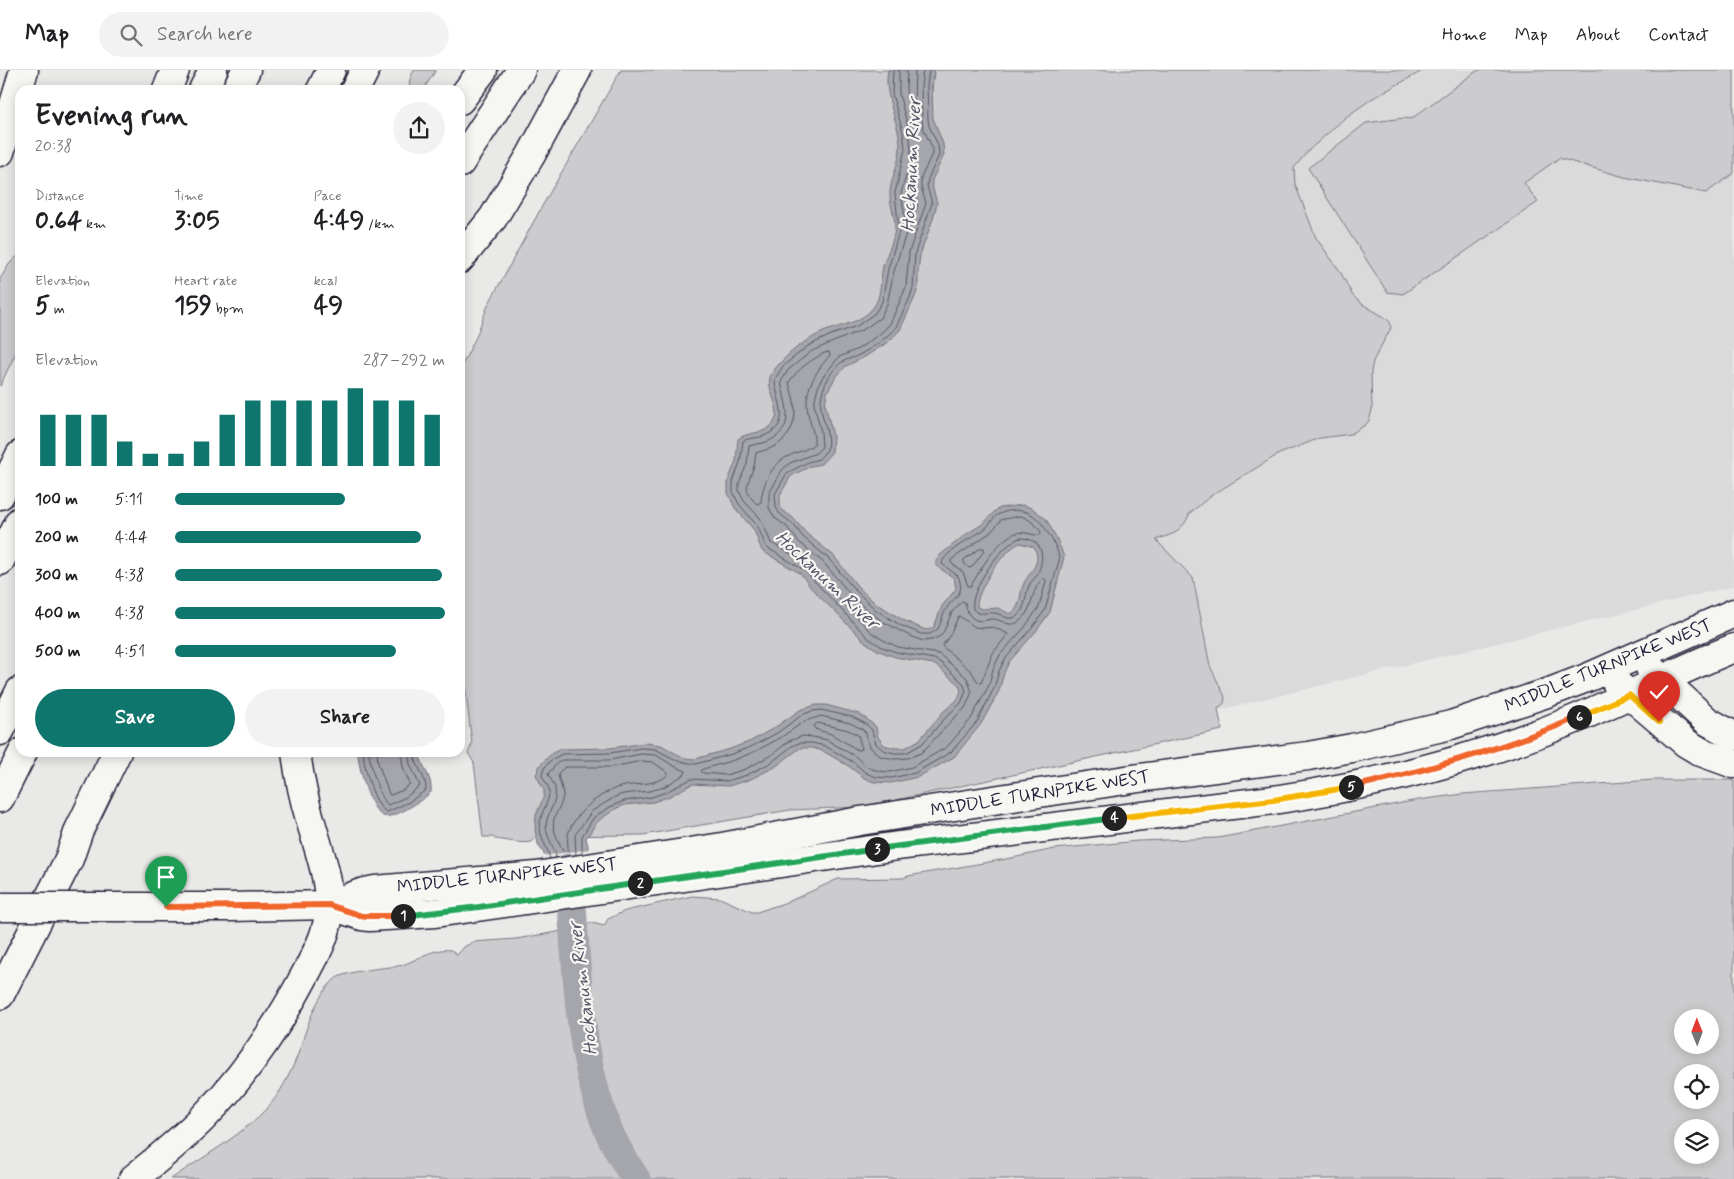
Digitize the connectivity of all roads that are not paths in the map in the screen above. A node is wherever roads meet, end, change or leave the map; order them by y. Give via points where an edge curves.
1 (24, 70) edge
2 (175, 70) edge
3 (213, 70) edge
4 (246, 70) edge
5 (331, 70) edge
6 (365, 70) edge
7 (483, 70) edge
8 (521, 70) edge
9 (577, 70) edge
10 (20, 85) edge
11 (169, 85) edge
12 (206, 85) edge
13 (238, 85) edge
14 (324, 85) edge
15 (358, 85) edge
16 (465, 93) edge
17 (15, 101) edge
18 (0, 152) edge
19 (465, 155) edge
20 (493, 218) junction
21 (465, 254) edge
22 (465, 274) edge
23 (15, 465) edge
24 (0, 495) edge
25 (15, 531) edge
26 (0, 561) edge
27 (1734, 613) edge
28 (1734, 648) edge
29 (1638, 655) junction
30 (1602, 671) junction
31 (1662, 679) junction
32 (1629, 695) junction
33 (15, 701) edge
34 (0, 730) edge
35 (1734, 736) edge
36 (20, 757) edge
37 (114, 757) edge
38 (129, 757) edge
39 (297, 757) edge
40 (1734, 764) edge
41 (0, 798) edge
42 (821, 828) junction
43 (824, 856) junction
44 (69, 859) junction
45 (603, 877) junction
46 (329, 905) junction
47 (0, 907) edge
48 (0, 995) edge
49 (133, 1179) edge

1 - 10 main road
2 - 11 main road
3 - 12 main road
4 - 13 main road
5 - 14 main road
6 - 15 main road
7 - 16 main road
8 - 19 main road
9 - 20 main road
17 - 18 main road
20 - 21 main road
20 - 22 main road
23 - 24 main road
25 - 26 main road
27 - 29 main road, MIDDLE TURNPIKE WEST
28 - 31 main road, MIDDLE TURNPIKE WEST
29 - 30 main road, MIDDLE TURNPIKE WEST
29 - 31 main road
30 - 32 main road
30 - 42 main road, MIDDLE TURNPIKE WEST via 1469,720 1352,748
31 - 32 main road, MIDDLE TURNPIKE WEST
31 - 35 main road via 1707,721
32 - 40 main road via 1692,748
32 - 43 main road, MIDDLE TURNPIKE WEST via 1569,722 1483,752 1334,790
33 - 34 main road
36 - 41 main road
37 - 44 main road via 78,830
38 - 44 main road via 84,840
39 - 46 main road via 304,799 327,883
42 - 43 main road
42 - 45 main road, MIDDLE TURNPIKE WEST via 722,847
43 - 45 main road, MIDDLE TURNPIKE WEST
44 - 48 main road
45 - 46 main road, MIDDLE TURNPIKE WEST via 538,887 435,913 362,916
46 - 47 main road, MIDDLE TURNPIKE WEST, bridge
46 - 49 main road via 325,931 312,962 258,1050 206,1115

